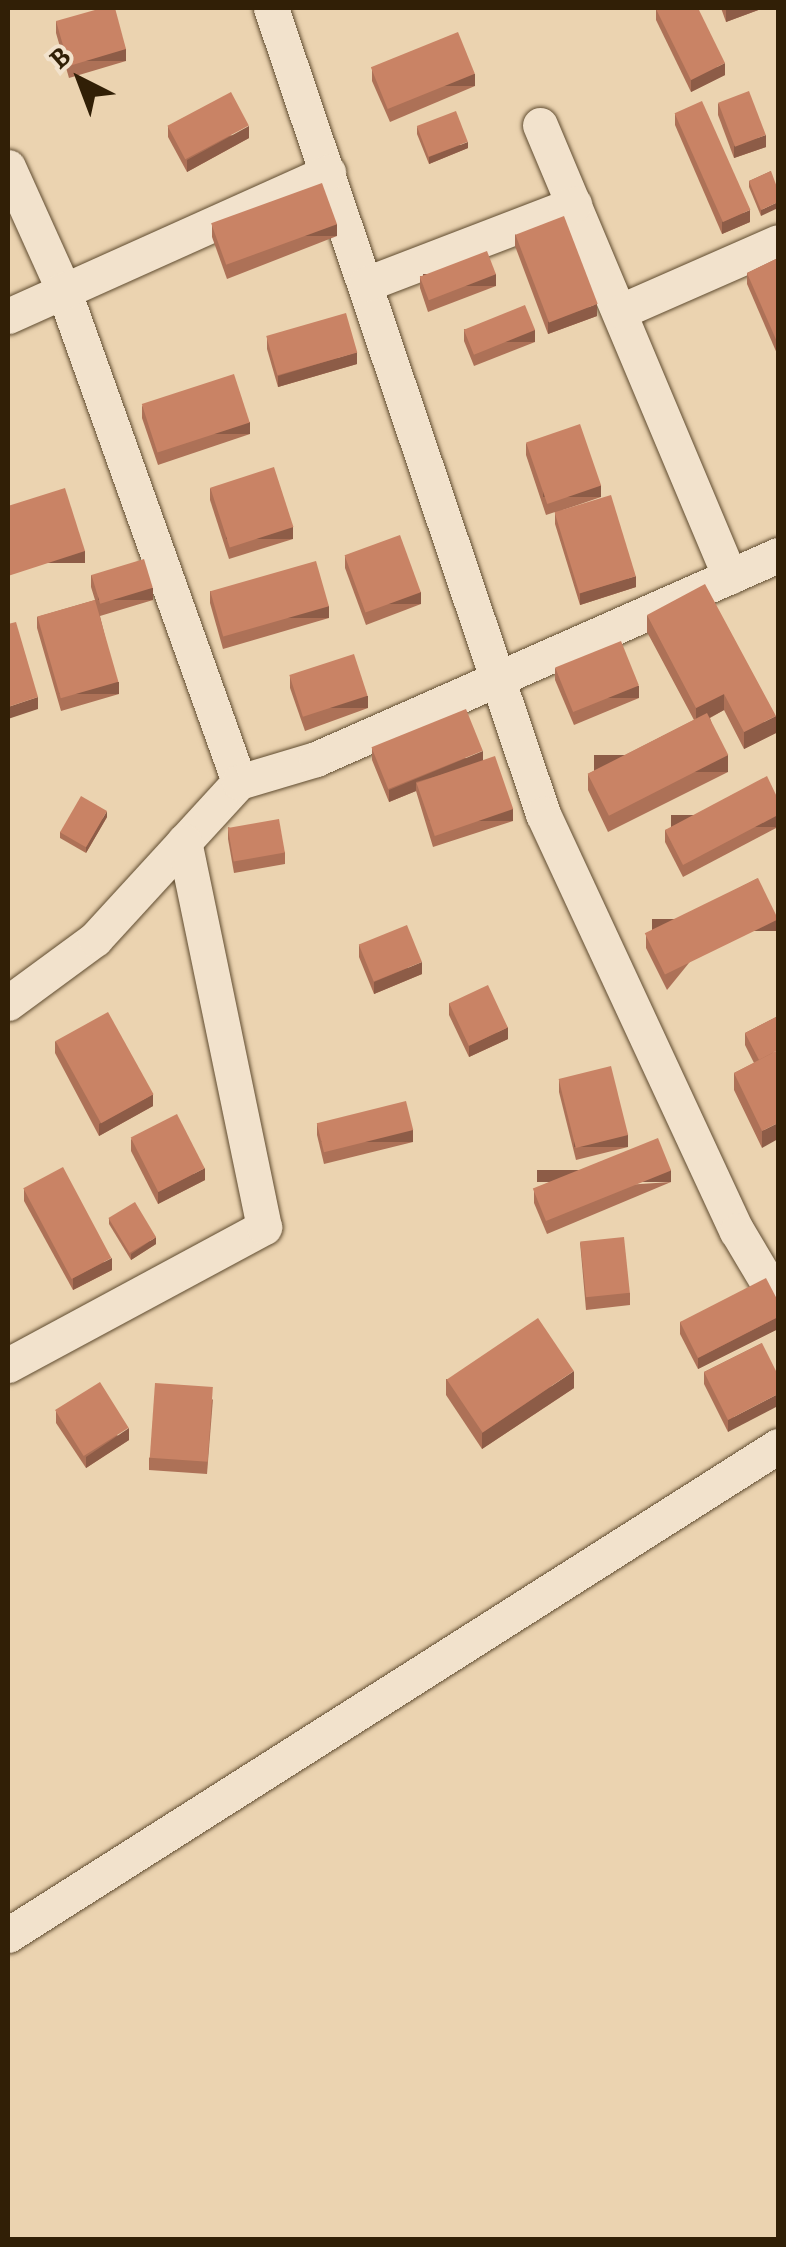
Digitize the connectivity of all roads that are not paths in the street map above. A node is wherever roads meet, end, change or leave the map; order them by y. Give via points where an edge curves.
1 (271, 8) edge
2 (540, 125) dead end
3 (8, 168) edge
4 (328, 172) junction
5 (574, 204) junction
6 (778, 242) edge
7 (366, 284) junction
8 (62, 289) junction
9 (621, 311) junction
10 (8, 316) edge
11 (778, 555) edge
12 (730, 577) junction
13 (498, 680) junction
14 (239, 782) junction
15 (184, 841) junction
16 (8, 1003) edge
17 (778, 1300) edge
18 (8, 1365) edge
19 (778, 1446) edge
20 (8, 1935) edge

1 - 4 street
2 - 5 street
3 - 8 street
4 - 7 street
4 - 8 street
5 - 7 street
5 - 9 street
6 - 9 street
7 - 13 street
8 - 10 street
8 - 14 street
9 - 12 street
11 - 12 street
12 - 13 street
13 - 14 street via 316,758
13 - 17 street via 543,814 737,1231
14 - 15 street
15 - 16 street via 95,939
15 - 18 street via 264,1227
19 - 20 street

